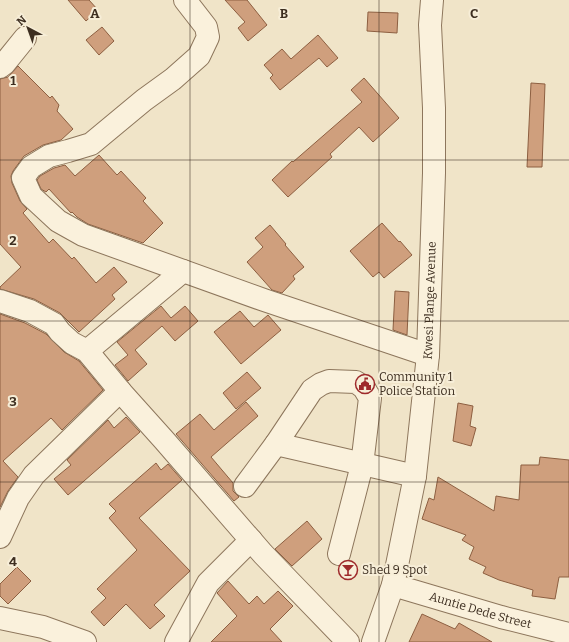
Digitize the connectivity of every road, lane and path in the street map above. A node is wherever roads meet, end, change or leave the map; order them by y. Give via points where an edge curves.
1 (185, 0) edge
2 (432, 0) edge
3 (25, 38) dead end
4 (0, 66) edge
5 (183, 271) junction
6 (0, 301) edge
7 (87, 351) junction
8 (428, 355) junction
9 (120, 391) junction
10 (276, 444) junction
11 (362, 464) junction
12 (415, 476) junction
13 (244, 486) dead end
14 (0, 536) edge
15 (251, 540) junction
16 (339, 554) dead end
17 (393, 586) junction
18 (0, 618) edge
19 (569, 634) edge
20 (86, 642) edge
21 (176, 642) edge
22 (348, 642) edge
23 (373, 642) edge

1 - 5 street via 206,27 208,37 199,56 91,144 49,156 31,167 23,178 31,196 58,221 83,235
2 - 8 street, Kwesi Plange Avenue via 430,25 434,166
3 - 4 street
5 - 7 street
5 - 8 street
6 - 7 street via 30,311 54,324 72,344
7 - 9 street
8 - 12 street, Kwesi Plange Avenue
9 - 14 street via 34,475 18,498
9 - 15 street
10 - 11 street
10 - 11 street via 312,390 329,381 356,382 364,388 370,398
10 - 13 street
11 - 12 street
11 - 16 street
12 - 17 street, Kwesi Plange Avenue
15 - 21 street via 208,583
15 - 22 street
17 - 19 street, Auntie Dede Street
17 - 23 street, Kwesi Plange Avenue
18 - 20 street via 43,627

